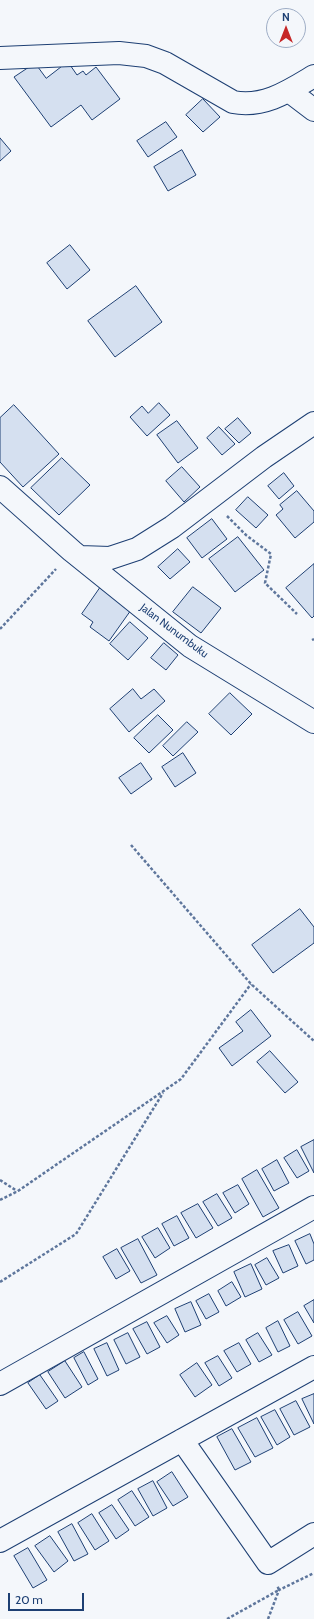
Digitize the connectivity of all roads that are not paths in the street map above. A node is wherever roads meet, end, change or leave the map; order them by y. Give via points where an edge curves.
1 (0, 58) edge
2 (314, 76) edge
3 (288, 91) junction
4 (314, 110) edge
5 (314, 423) edge
6 (0, 487) edge
7 (76, 554) junction
8 (314, 722) edge
9 (314, 1207) edge
10 (314, 1367) edge
11 (0, 1384) edge
12 (182, 1440) junction
13 (314, 1534) edge
14 (0, 1541) edge

1 - 3 street via 119,53 146,56 165,63 233,102 255,104
2 - 3 street
3 - 4 street
5 - 7 street via 264,456 172,527 137,548 110,558 92,559
6 - 7 street, Jalan Nunumbuku
7 - 8 street, Jalan Nunumbuku via 190,646
9 - 11 street
10 - 12 street
12 - 13 street via 268,1563
12 - 14 street

